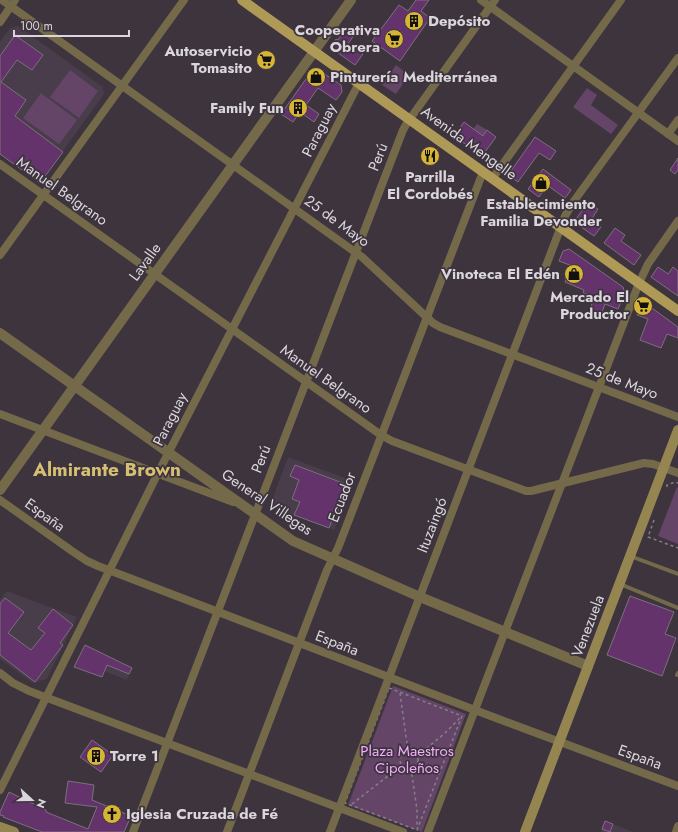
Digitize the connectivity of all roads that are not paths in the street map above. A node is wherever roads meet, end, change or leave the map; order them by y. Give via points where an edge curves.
1 (2, 0) edge
2 (184, 0) edge
3 (351, 0) edge
4 (481, 0) edge
5 (621, 0) edge
6 (245, 1) edge
7 (13, 3) edge
8 (493, 3) edge
9 (0, 22) edge
10 (314, 51) junction
11 (678, 59) edge
12 (574, 66) junction
13 (359, 83) junction
14 (122, 85) junction
15 (638, 112) junction
16 (409, 119) junction
17 (678, 120) edge
18 (668, 134) junction
19 (678, 141) edge
20 (0, 164) edge
21 (233, 164) junction
22 (483, 172) junction
23 (492, 179) junction
24 (43, 195) junction
25 (294, 208) junction
26 (678, 221) edge
27 (560, 227) junction
28 (356, 252) junction
29 (0, 255) edge
30 (155, 274) junction
31 (639, 283) junction
32 (678, 311) edge
33 (426, 318) junction
34 (232, 329) junction
35 (0, 333) edge
36 (512, 354) junction
37 (306, 382) junction
38 (75, 386) junction
39 (599, 387) junction
40 (0, 414) edge
41 (678, 417) edge
42 (43, 430) junction
43 (678, 430) edge
44 (381, 435) junction
45 (168, 453) junction
46 (664, 468) junction
47 (468, 470) junction
48 (158, 473) junction
49 (678, 473) edge
50 (562, 483) junction
51 (0, 490) edge
52 (0, 500) edge
53 (242, 505) junction
54 (255, 514) junction
55 (630, 556) junction
56 (332, 558) junction
57 (110, 570) junction
58 (678, 574) edge
59 (619, 584) junction
60 (420, 597) junction
61 (678, 608) edge
62 (218, 612) junction
63 (505, 632) junction
64 (299, 643) junction
65 (588, 666) junction
66 (0, 673) edge
67 (389, 677) junction
68 (46, 698) junction
69 (475, 710) junction
70 (560, 742) junction
71 (167, 743) junction
72 (249, 774) junction
73 (678, 786) edge
74 (0, 790) edge
75 (339, 808) junction
76 (678, 826) edge
77 (0, 827) edge
78 (14, 832) edge
79 (133, 832) edge
80 (227, 832) edge
81 (330, 832) edge
82 (403, 832) edge
83 (428, 832) edge
84 (525, 832) edge
85 (676, 832) edge

1 - 7 street, 25 de Mayo
2 - 14 street
3 - 10 street, Lavalle
4 - 8 street
5 - 12 street
6 - 10 main road, Avenida Mengelle
7 - 9 street
7 - 14 street, 25 de Mayo
8 - 12 street
8 - 16 street, Perú
10 - 13 main road, Avenida Mengelle
10 - 21 street, Lavalle
11 - 15 street, Ituzaingó
12 - 15 street
12 - 23 street
13 - 16 main road, Avenida Mengelle
13 - 25 street, Paraguay
14 - 21 street, 25 de Mayo
14 - 24 street
15 - 18 street
15 - 27 street, Ituzaingó via 571,206
16 - 22 main road, Avenida Mengelle
16 - 28 street, Perú
17 - 18 street
18 - 19 street
20 - 24 street, Manuel Belgrano
21 - 25 street, 25 de Mayo
21 - 30 street, Lavalle
22 - 23 main road, Avenida Mengelle
22 - 33 street, Ecuador
23 - 27 main road, Avenida Mengelle
24 - 29 street
24 - 30 street, Manuel Belgrano
25 - 28 street, 25 de Mayo
25 - 34 street, Paraguay
26 - 31 street via 648,264
27 - 31 main road, Avenida Mengelle
27 - 36 street, Ituzaingó
28 - 33 street, 25 de Mayo
28 - 37 street, Perú
30 - 34 street, Manuel Belgrano
30 - 38 street, Lavalle
31 - 32 main road, Avenida Mengelle
31 - 39 street
33 - 36 street, 25 de Mayo via 440,327
33 - 44 street, Ecuador
34 - 37 street, Manuel Belgrano
34 - 45 street, Paraguay
35 - 38 street, General Villegas
36 - 39 street, 25 de Mayo
36 - 47 street, Ituzaingó
37 - 44 street, Manuel Belgrano
37 - 54 street, Perú
38 - 42 street, Lavalle
38 - 45 street, General Villegas
39 - 41 street, 25 de Mayo
39 - 50 street
40 - 42 street
42 - 48 street
42 - 51 street, Lavalle
43 - 46 main road, Venezuela
44 - 47 street, Manuel Belgrano
44 - 56 street, Ecuador
45 - 48 street, Paraguay
45 - 53 street, General Villegas
46 - 49 street, Manuel Belgrano
46 - 50 street, Manuel Belgrano via 644,463
46 - 55 main road, Venezuela
47 - 50 street, Manuel Belgrano via 526,491
47 - 60 street, Ituzaingó
48 - 53 street
48 - 57 street, Paraguay
50 - 63 street
52 - 57 street, España via 77,555
53 - 54 street, General Villegas
54 - 56 street, General Villegas via 293,541
54 - 62 street, Perú
55 - 58 lane
55 - 59 main road, Venezuela
56 - 60 street, General Villegas
56 - 64 street, Ecuador
57 - 62 street, España
57 - 68 street, Paraguay
59 - 61 lane
59 - 65 main road, Venezuela
60 - 63 street, General Villegas
60 - 67 street, Ituzaingó
62 - 64 street, España
62 - 71 street, Perú
63 - 65 street, General Villegas
63 - 69 street
64 - 67 street, España
64 - 72 street, Ecuador
65 - 70 main road, Venezuela
66 - 68 street via 18,686
67 - 69 street, España
67 - 75 street, Ituzaingó
68 - 71 street
68 - 74 street, Paraguay
69 - 70 street, España
69 - 83 street
70 - 73 street, España
70 - 84 main road, Venezuela
71 - 72 street
71 - 79 street, Perú
72 - 75 street
72 - 80 street, Ecuador
75 - 81 street, Ituzaingó
75 - 82 street
76 - 85 street
77 - 78 main road

